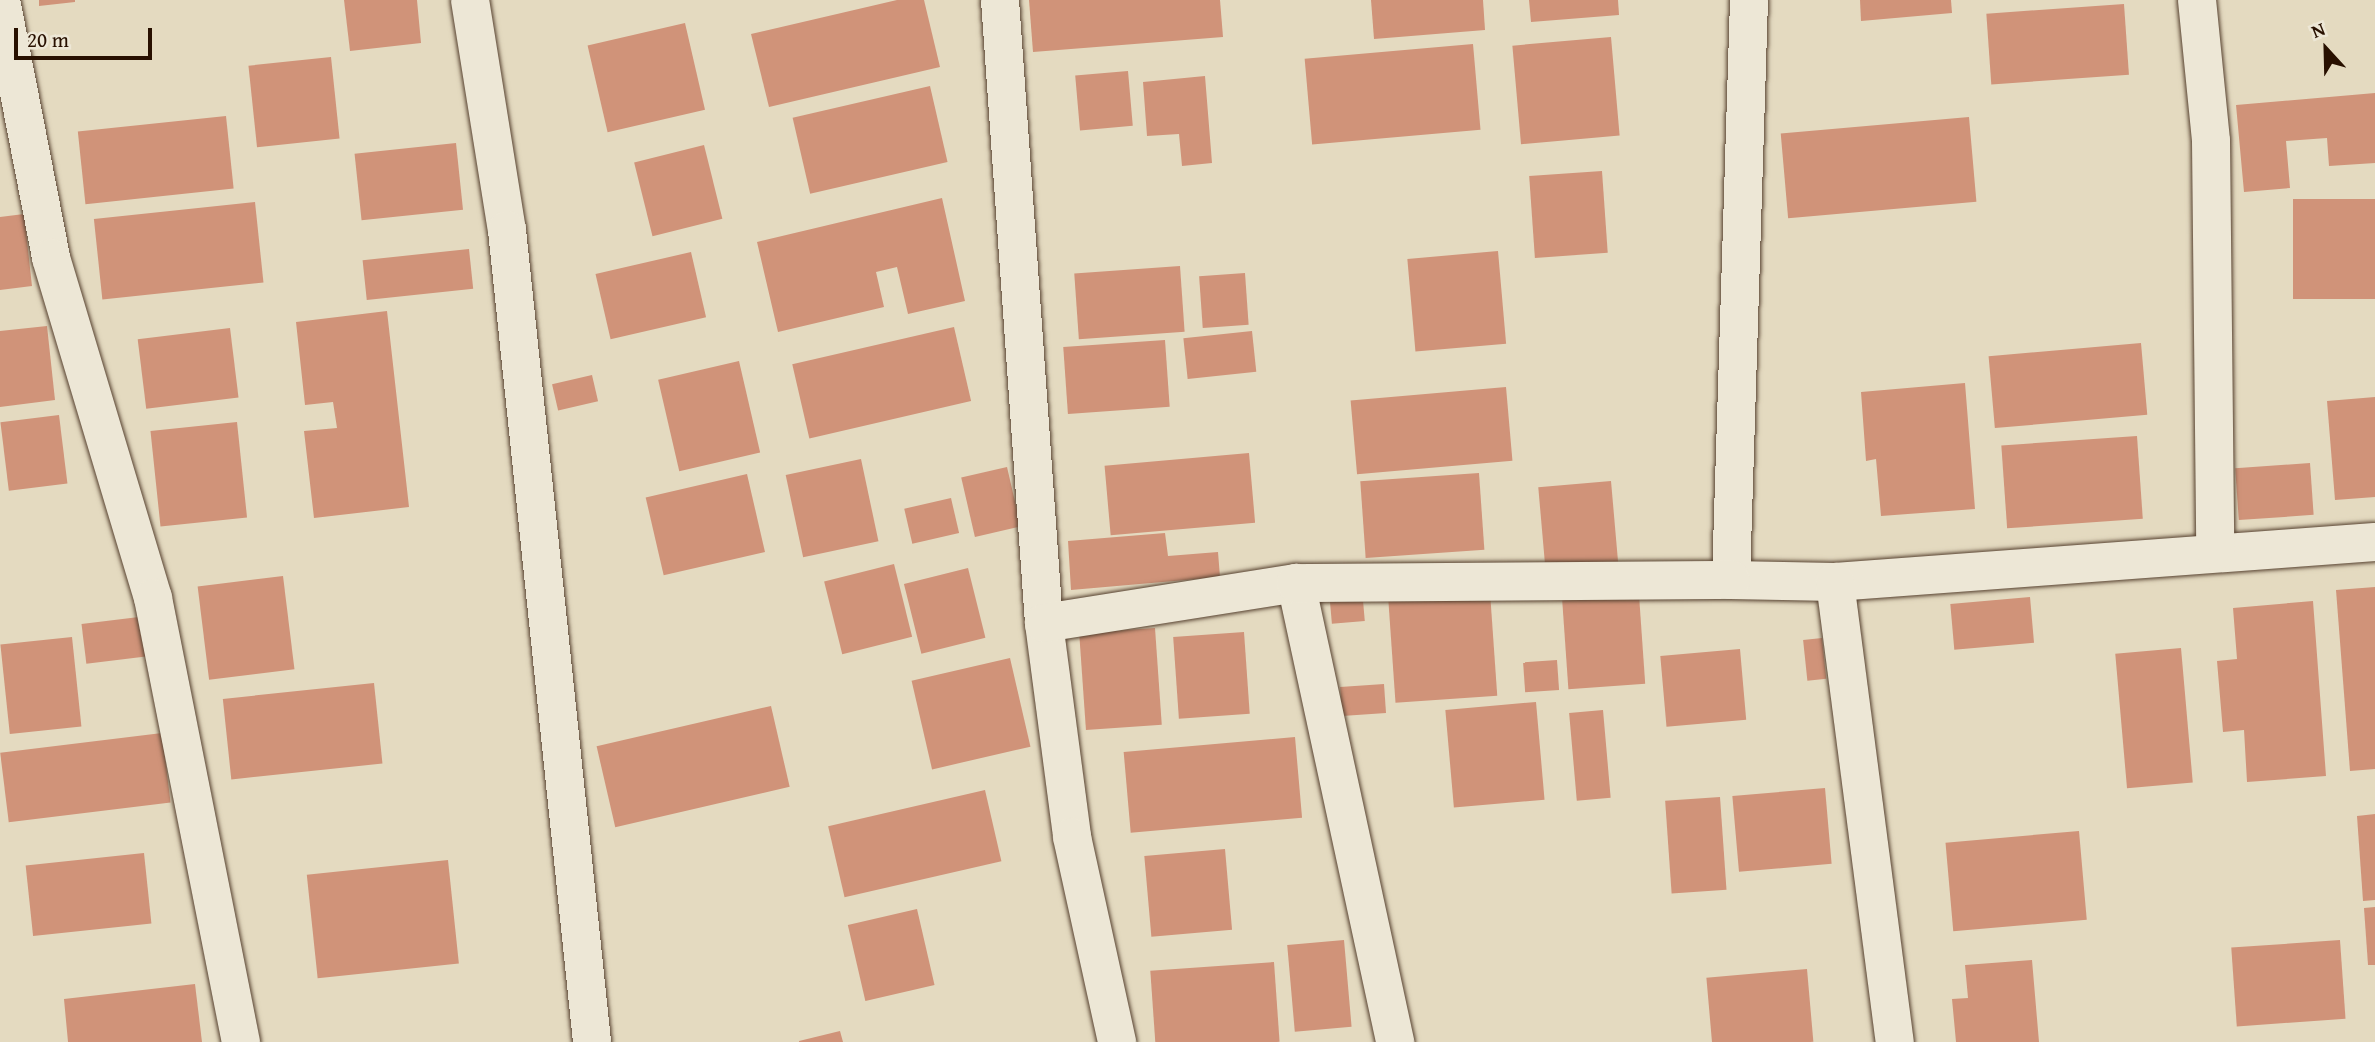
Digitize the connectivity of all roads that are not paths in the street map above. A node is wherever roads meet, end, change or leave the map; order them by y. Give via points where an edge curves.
1 (1, 0) edge
2 (470, 0) edge
3 (1000, 0) edge
4 (1749, 0) edge
5 (2197, 0) edge
6 (2375, 542) edge
7 (2216, 551) junction
8 (1731, 580) junction
9 (1835, 582) junction
10 (1296, 583) junction
11 (1044, 623) junction
12 (241, 1042) edge
13 (592, 1042) edge
14 (1116, 1042) edge
15 (1395, 1042) edge
16 (1895, 1042) edge

1 - 12 street via 51,258 153,598
2 - 13 street via 507,230
3 - 11 street
4 - 8 street
5 - 7 street via 2211,141
6 - 7 street
7 - 9 street
8 - 9 street
8 - 10 street
9 - 16 street
10 - 11 street
10 - 15 street
11 - 14 street via 1072,837

